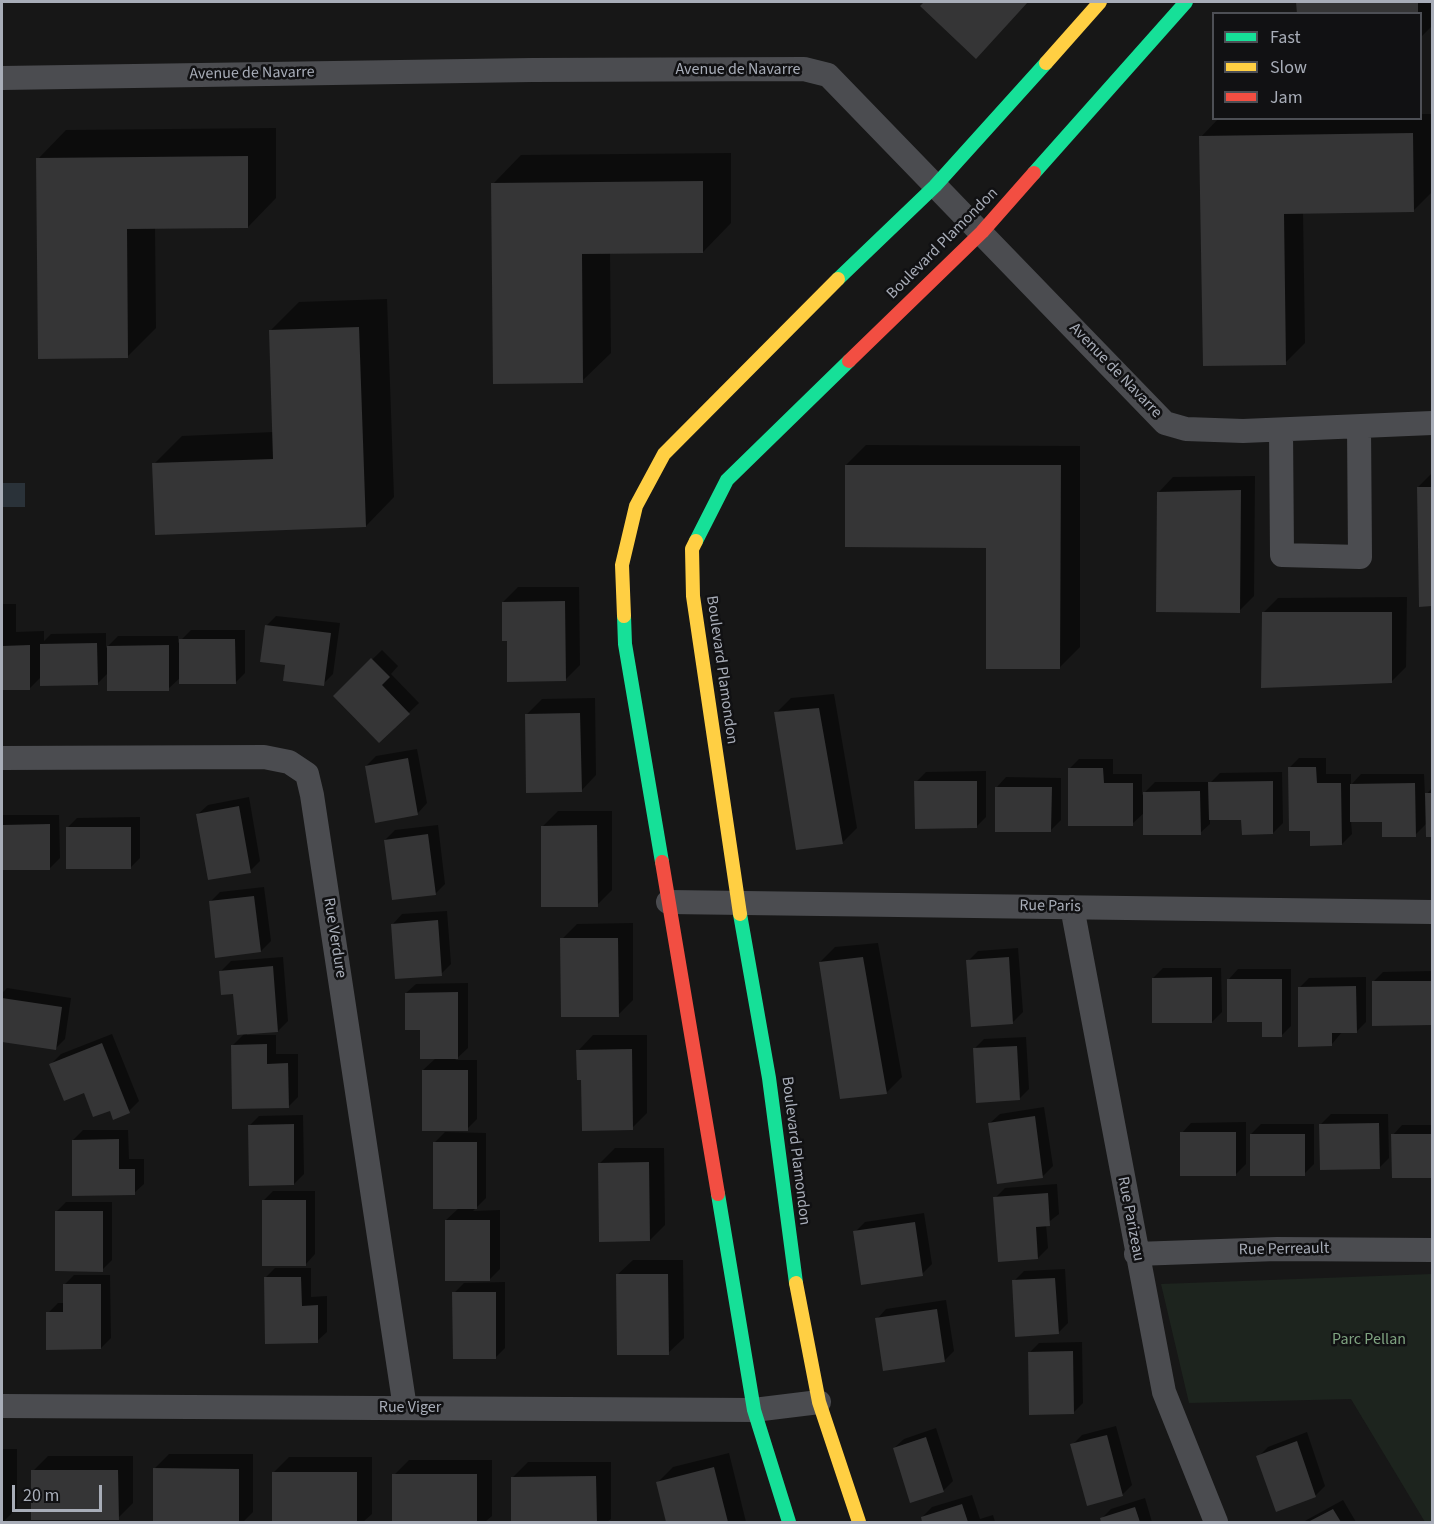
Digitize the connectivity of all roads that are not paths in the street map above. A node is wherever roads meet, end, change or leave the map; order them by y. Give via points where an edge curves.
1 (1100, 2) edge
2 (1186, 2) edge
3 (2, 78) edge
4 (935, 186) junction
5 (982, 232) junction
6 (1432, 423) edge
7 (1359, 427) junction
8 (1281, 430) junction
9 (2, 758) edge
10 (668, 902) junction
11 (738, 902) junction
12 (1072, 907) junction
13 (1432, 912) edge
14 (1432, 1250) edge
15 (1136, 1254) junction
16 (819, 1402) junction
17 (2, 1406) edge
18 (405, 1408) junction
19 (754, 1410) junction
20 (789, 1522) edge
21 (859, 1522) edge
22 (1216, 1522) edge

1 - 4 street
2 - 5 street, Boulevard Plamondon
3 - 4 street, Avenue de Navarre via 804,69 828,75
4 - 5 street, Avenue de Navarre
4 - 10 street via 664,454 636,506 622,565 625,644
5 - 8 street, Avenue de Navarre via 1165,423 1186,429
5 - 11 street, Boulevard Plamondon via 727,480 692,549 693,597
6 - 7 street, Avenue de Navarre
7 - 8 street, Avenue de Navarre
7 - 8 street via 1360,557 1282,555
9 - 18 street, Rue Verdure via 264,758 289,762 307,774
10 - 11 street, Rue Paris
10 - 19 street
11 - 12 street, Rue Paris
11 - 16 street, Boulevard Plamondon via 769,1078 794,1275
12 - 13 street, Rue Paris
12 - 15 street, Rue Parizeau
14 - 15 street, Rue Perreault via 1277,1249
15 - 22 street, Rue Parizeau via 1164,1392
16 - 19 street, Rue Viger
16 - 21 street, Boulevard Plamondon
17 - 18 street, Rue Viger
18 - 19 street, Rue Viger
19 - 20 street

